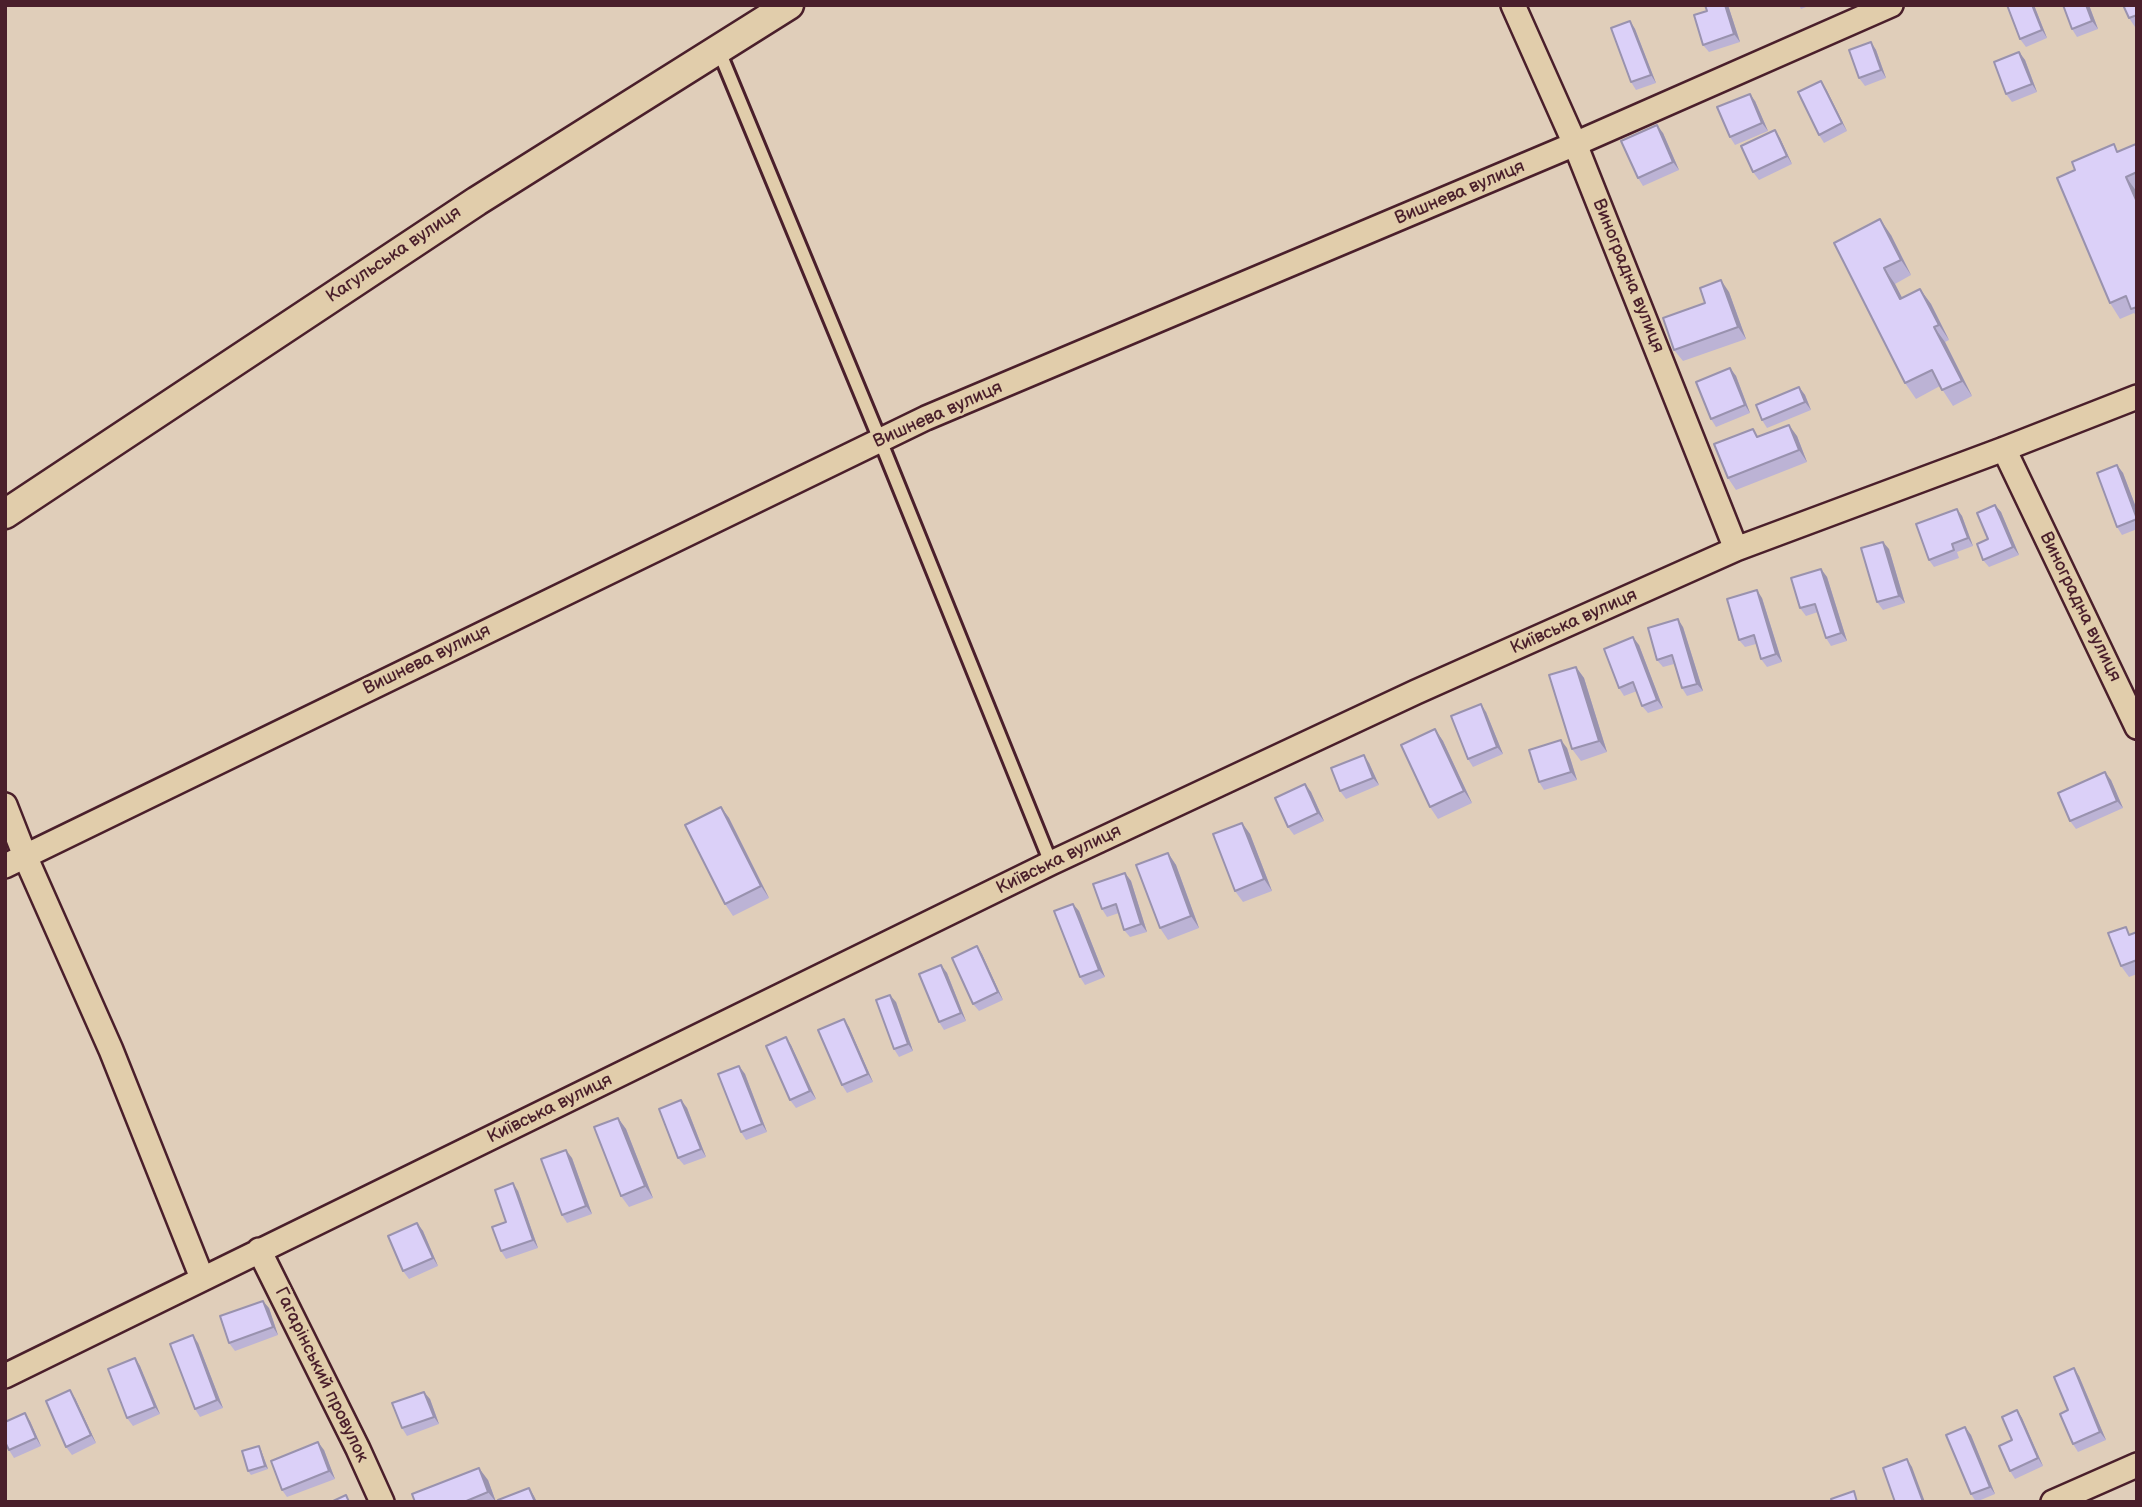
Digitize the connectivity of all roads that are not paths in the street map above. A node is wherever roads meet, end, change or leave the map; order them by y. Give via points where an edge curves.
1 (789, 5) edge
2 (1513, 5) edge
3 (1891, 5) edge
4 (719, 51) junction
5 (1575, 144) junction
6 (2137, 397) edge
7 (880, 440) junction
8 (2004, 449) junction
9 (5, 514) edge
10 (1736, 549) junction
11 (2137, 727) edge
12 (5, 805) edge
13 (15, 861) edge
14 (1051, 863) junction
15 (259, 1250) junction
16 (202, 1279) junction
17 (5, 1376) edge
18 (2137, 1465) edge
19 (382, 1502) edge
20 (2053, 1502) edge

1 - 4 street, Кагульська вулиця
2 - 5 street, Виноградна вулиця
3 - 5 street, Вишнева вулиця
4 - 7 lane
4 - 9 street, Кагульська вулиця via 477,201
5 - 7 street, Вишнева вулиця
5 - 10 street, Виноградна вулиця
6 - 8 street, Київська вулиця
7 - 13 street, Вишнева вулиця
7 - 14 lane
8 - 10 street, Київська вулиця
8 - 11 street, Виноградна вулиця
10 - 14 street, Київська вулиця
12 - 13 street
13 - 16 street via 111,1050
14 - 15 street, Київська вулиця
15 - 16 street, Київська вулиця
15 - 19 street, Гагарінський провулок
16 - 17 street, Київська вулиця
18 - 20 street

